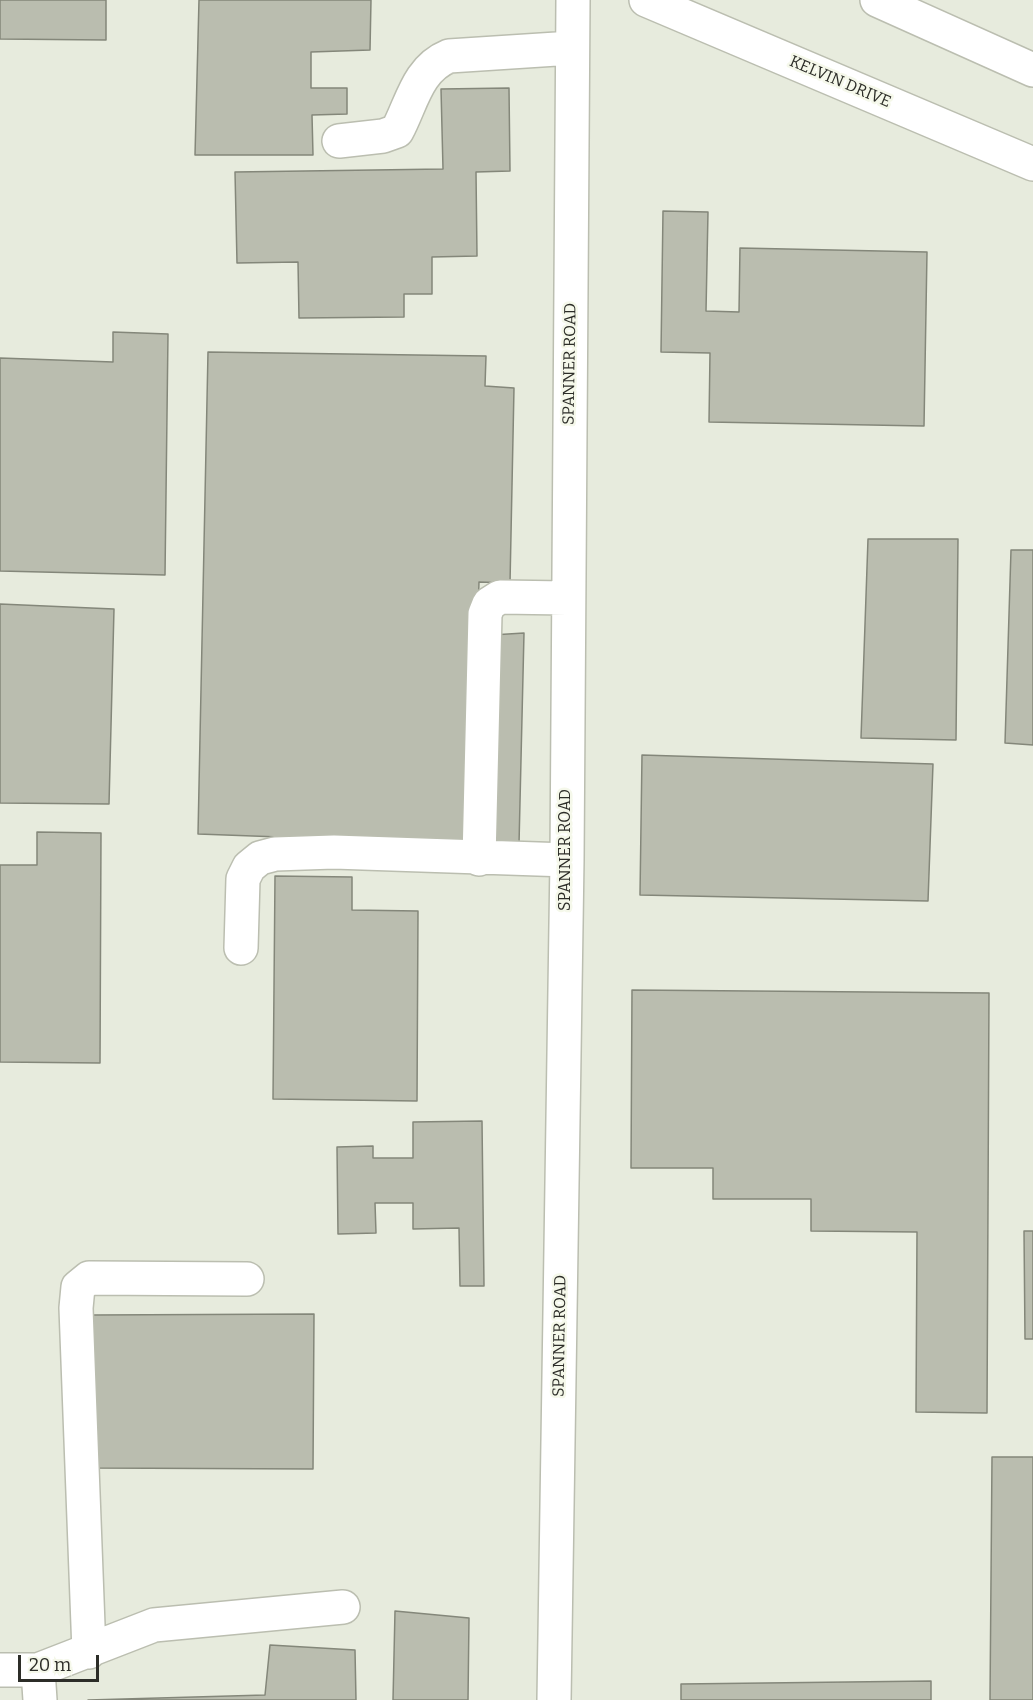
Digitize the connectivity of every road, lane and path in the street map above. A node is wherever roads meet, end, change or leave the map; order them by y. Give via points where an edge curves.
1 (573, 0) edge
2 (646, 0) edge
3 (877, 0) edge
4 (572, 48) junction
5 (1033, 70) edge
6 (339, 141) dead end
7 (1033, 164) edge
8 (567, 598) junction
9 (479, 859) junction
10 (567, 860) junction
11 (241, 948) dead end
12 (247, 1279) dead end
13 (343, 1607) dead end
14 (89, 1652) junction
15 (0, 1670) edge
16 (39, 1685) edge
17 (554, 1700) edge

1 - 4 street, SPANNER ROAD
2 - 7 street, KELVIN DRIVE
3 - 5 street
4 - 6 street via 441,59 422,76 397,131
4 - 8 street, SPANNER ROAD
8 - 9 street via 500,597 489,604 485,614
8 - 10 street, SPANNER ROAD
9 - 10 street
9 - 11 street via 334,852 260,858 243,879
10 - 17 street, SPANNER ROAD
12 - 14 street via 89,1278 78,1287
13 - 14 street via 154,1624
14 - 16 street
15 - 16 street

